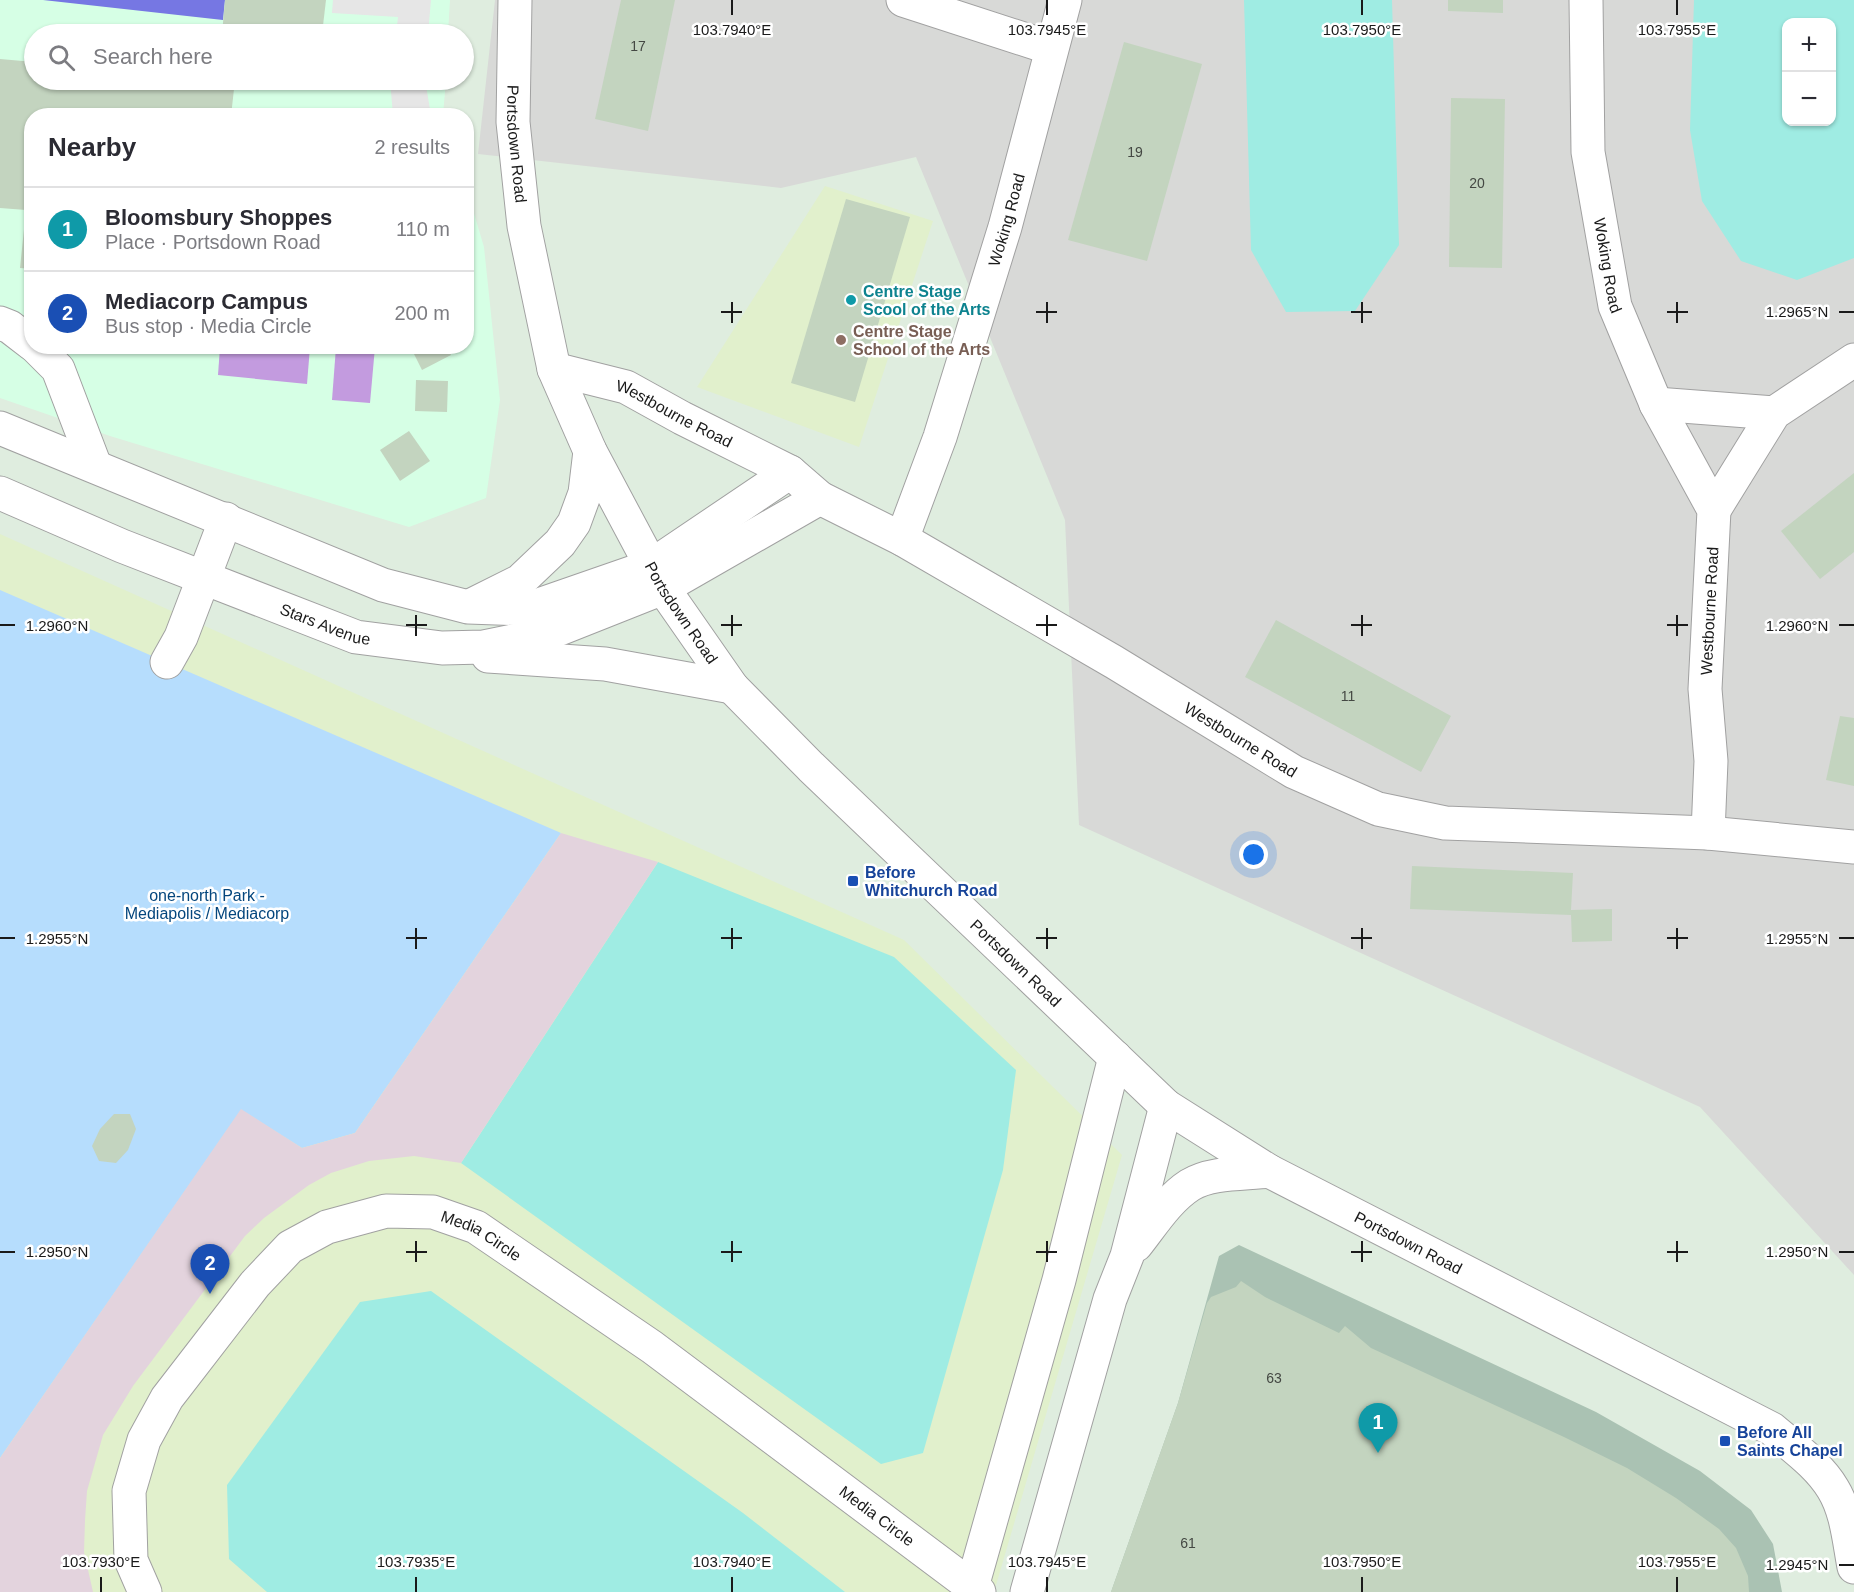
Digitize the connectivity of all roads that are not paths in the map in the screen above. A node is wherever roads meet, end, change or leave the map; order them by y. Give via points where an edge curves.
1 (515, 0) edge
2 (903, 0) edge
3 (1065, 0) edge
4 (1586, 0) edge
5 (1051, 48) junction
6 (0, 323) edge
7 (24, 338) edge
8 (43, 354) edge
9 (1854, 360) edge
10 (554, 369) junction
11 (1656, 404) junction
12 (1774, 413) junction
13 (0, 428) edge
14 (590, 451) junction
15 (95, 466) junction
16 (789, 472) junction
17 (0, 494) edge
18 (820, 498) junction
19 (1714, 510) junction
20 (226, 519) junction
21 (902, 539) junction
22 (657, 577) junction
23 (202, 578) junction
24 (468, 607) junction
25 (442, 648) junction
26 (167, 662) dead end
27 (732, 687) junction
28 (1708, 833) junction
29 (1854, 847) edge
30 (1115, 1058) junction
31 (1167, 1106) junction
32 (1269, 1171) junction
33 (1127, 1256) junction
34 (1849, 1518) edge
35 (1854, 1567) edge
36 (976, 1590) edge
37 (145, 1592) edge
38 (1027, 1592) edge

1 - 10 street, Portsdown Road via 513,122 524,226
2 - 5 street
3 - 5 street, Woking Road
4 - 11 street, Woking Road via 1588,152 1615,306
5 - 21 street, Woking Road via 1005,227 940,437
6 - 7 street
8 - 15 street via 58,369
9 - 12 street
10 - 14 street, Portsdown Road
10 - 16 street, Westbourne Road via 626,387
11 - 12 street
11 - 19 street
12 - 19 street
13 - 15 street
14 - 22 street, Portsdown Road
14 - 24 street via 585,493 574,523 560,543 520,581
15 - 20 street
16 - 18 street, Westbourne Road
16 - 22 street
17 - 23 street, Stars Avenue
18 - 21 street, Westbourne Road
18 - 22 street
19 - 28 street, Westbourne Road via 1705,689 1711,761
20 - 23 street
20 - 24 street via 383,585
21 - 28 street, Westbourne Road via 1294,772 1378,809 1445,823
22 - 24 street via 527,609
22 - 25 street, Stars Avenue via 547,634 484,647
22 - 27 street, Portsdown Road
23 - 25 street, Stars Avenue via 356,637
23 - 26 street via 181,637
25 - 27 street via 506,659 605,664
27 - 30 street, Portsdown Road
28 - 29 street, Westbourne Road
30 - 31 street, Portsdown Road
30 - 36 street, Media Circle
31 - 32 street, Portsdown Road
31 - 33 street
32 - 33 street via 1213,1177 1190,1185 1167,1206
32 - 34 street, Portsdown Road via 1772,1430 1804,1456 1833,1488
33 - 38 street via 1110,1299
34 - 35 street, Portsdown Road
36 - 37 street, Media Circle via 652,1347 476,1227 433,1212 386,1211 327,1227 290,1247 255,1284 167,1398 144,1440 129,1491 131,1560

